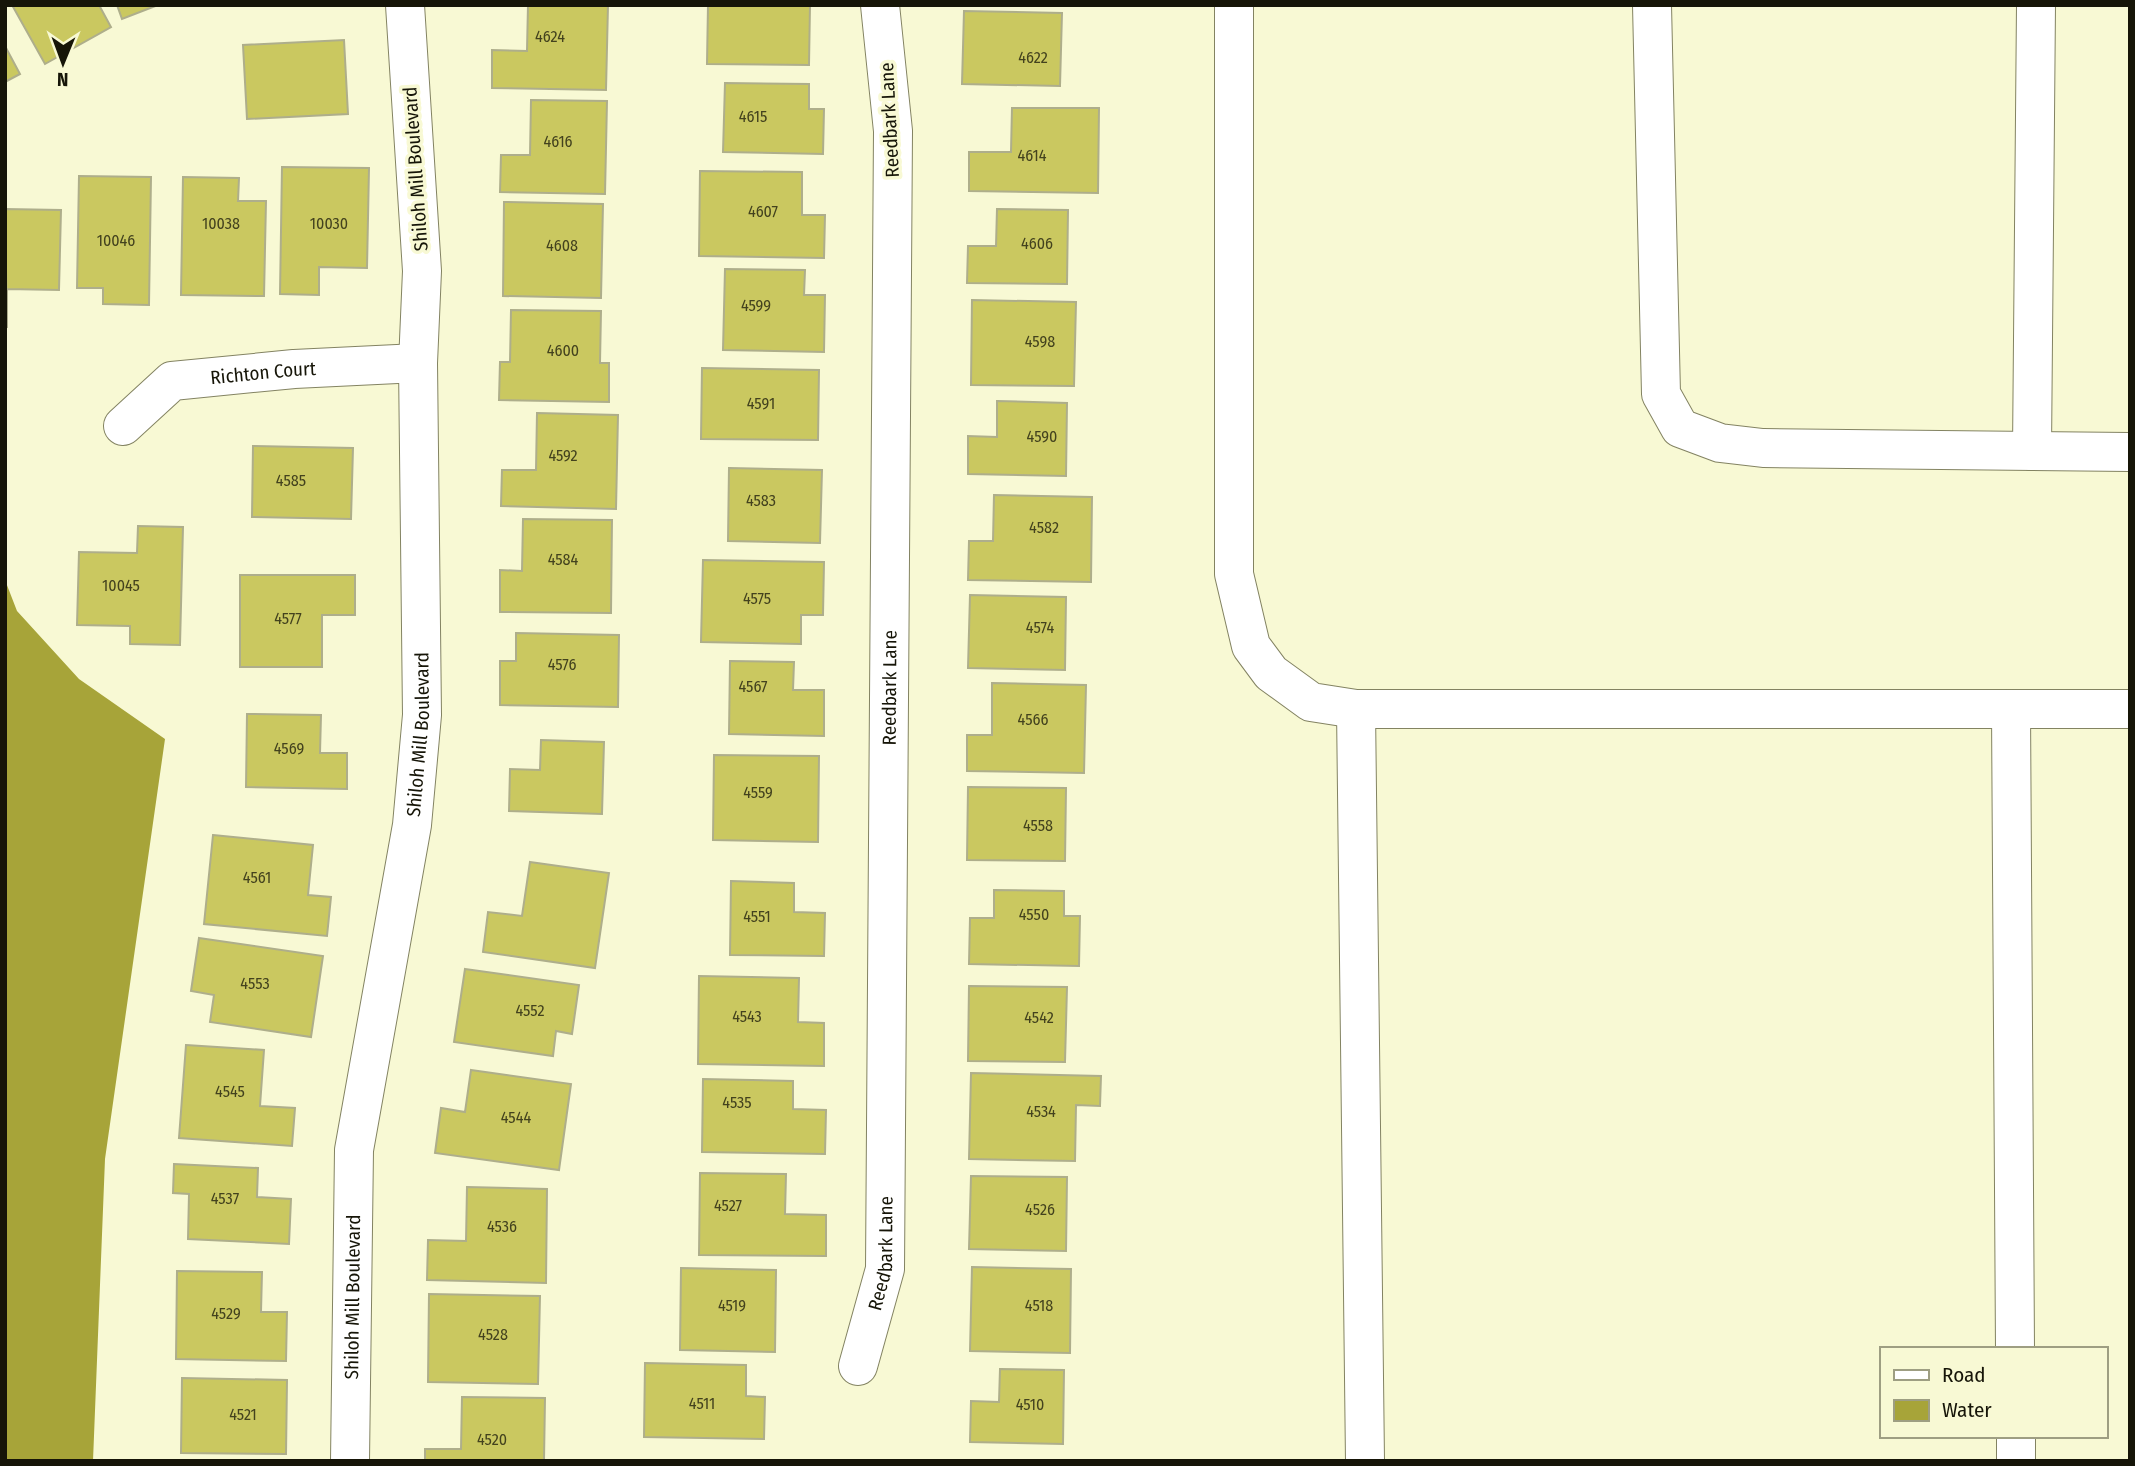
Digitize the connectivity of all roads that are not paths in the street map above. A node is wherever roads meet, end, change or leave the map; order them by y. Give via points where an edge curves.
1 (405, 5) edge
2 (880, 5) edge
3 (1234, 5) edge
4 (1652, 5) edge
5 (2036, 5) edge
6 (418, 363) junction
7 (123, 426) dead end
8 (2032, 451) junction
9 (2130, 452) edge
10 (1356, 709) junction
11 (2011, 709) junction
12 (2130, 709) edge
13 (2015, 1347) edge
14 (858, 1366) dead end
15 (2016, 1438) edge
16 (350, 1461) edge
17 (1365, 1461) edge
18 (2016, 1461) edge

1 - 6 street, Shiloh Mill Boulevard via 422,271
2 - 14 street, Reedbark Lane via 893,131 885,1269
3 - 10 street via 1234,574 1251,646 1271,673 1311,702
4 - 8 street via 1659,367 1661,394 1680,428 1720,443 1763,448
5 - 8 street
6 - 7 street, Richton Court via 172,381
6 - 16 street, Shiloh Mill Boulevard via 422,715 412,825 354,1150
8 - 9 street
10 - 11 street
10 - 17 street
11 - 12 street
11 - 13 street
15 - 18 street

